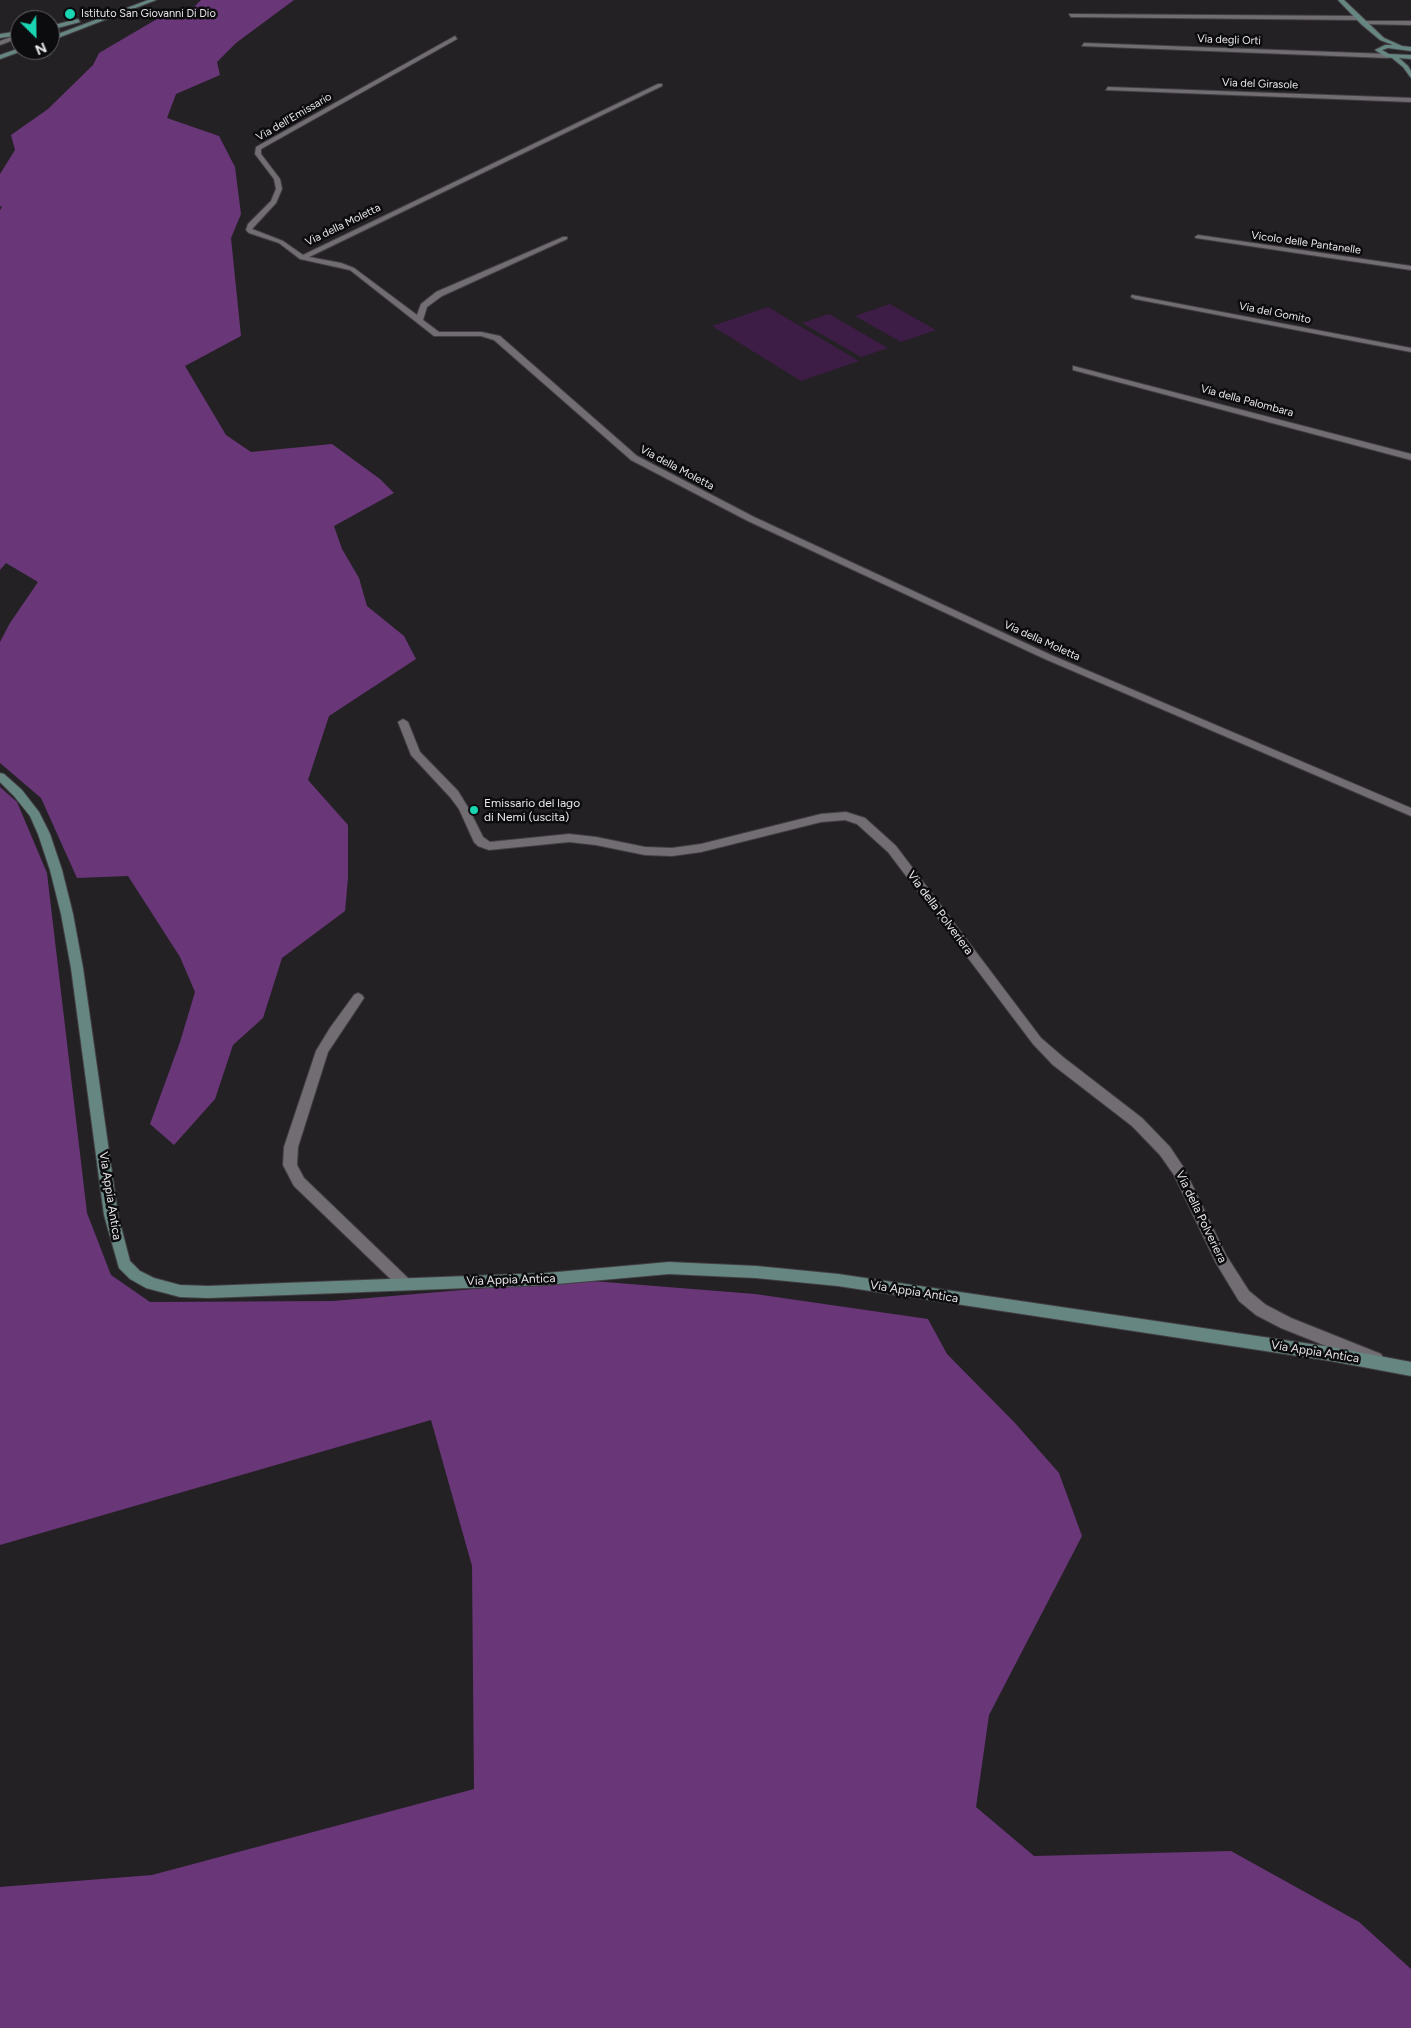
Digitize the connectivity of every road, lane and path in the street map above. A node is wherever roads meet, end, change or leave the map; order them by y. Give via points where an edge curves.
1 (153, 0) edge
2 (1341, 0) edge
3 (138, 6) junction
4 (1071, 15) dead end
5 (1358, 18) junction
6 (81, 20) junction
7 (1363, 23) junction
8 (1411, 23) edge
9 (87, 25) junction
10 (60, 27) edge
11 (60, 29) edge
12 (74, 30) junction
13 (60, 35) edge
14 (455, 38) dead end
15 (1382, 39) junction
16 (1084, 45) dead end
17 (1400, 46) junction
18 (1411, 48) edge
19 (1379, 51) junction
20 (1391, 57) junction
21 (1411, 58) edge
22 (1406, 66) junction
23 (1411, 76) edge
24 (660, 84) dead end
25 (1108, 89) dead end
26 (1411, 100) edge
27 (1198, 237) dead end
28 (565, 238) dead end
29 (302, 258) junction
30 (1411, 268) edge
31 (1135, 297) dead end
32 (419, 321) junction
33 (1411, 350) edge
34 (1076, 368) dead end
35 (1411, 457) edge
36 (403, 722) dead end
37 (0, 776) edge
38 (1411, 812) edge
39 (358, 998) dead end
40 (405, 1284) junction
41 (1390, 1364) junction
42 (1411, 1369) edge

1 - 3 street
2 - 5 street
3 - 6 street
3 - 9 street
4 - 5 street
5 - 7 street
6 - 9 street
6 - 10 street
7 - 8 street
7 - 15 street
9 - 12 street
11 - 12 street
12 - 13 street
14 - 29 street, Via dell'Emissario via 258,148 258,153 276,176 279,189 274,202 248,229 281,242
15 - 17 street
15 - 19 street via 1385,45
16 - 19 street, Via degli Orti
17 - 18 street
17 - 19 street
19 - 20 street
20 - 21 street
20 - 22 street
21 - 22 street
22 - 23 street
24 - 29 street, Via della Moletta
25 - 26 street, Via del Girasole
27 - 30 street, Vicolo delle Pantanelle
28 - 32 street via 439,294 424,306
29 - 32 street, Via della Moletta via 341,264 352,269
31 - 33 street, Via del Gomito
32 - 38 street, Via della Moletta via 443,335 481,334 497,338 634,458 751,519 1048,657
34 - 35 street, Via della Palombara
36 - 41 street, Via della Polveriera via 415,753 457,799 478,838 489,846 570,838 645,851 672,852 701,848 821,818 843,816 861,821 892,849 1037,1041 1137,1122 1165,1151 1244,1296 1261,1310 1286,1323
37 - 40 street, Via Appia Antica via 23,799 40,824 64,899 77,968 111,1215 124,1264 151,1284 180,1291
39 - 40 street via 322,1051 291,1147 290,1165 299,1182
40 - 41 street, Via Appia Antica via 562,1278 652,1269 713,1269 838,1280
41 - 42 street, Via Appia Antica

